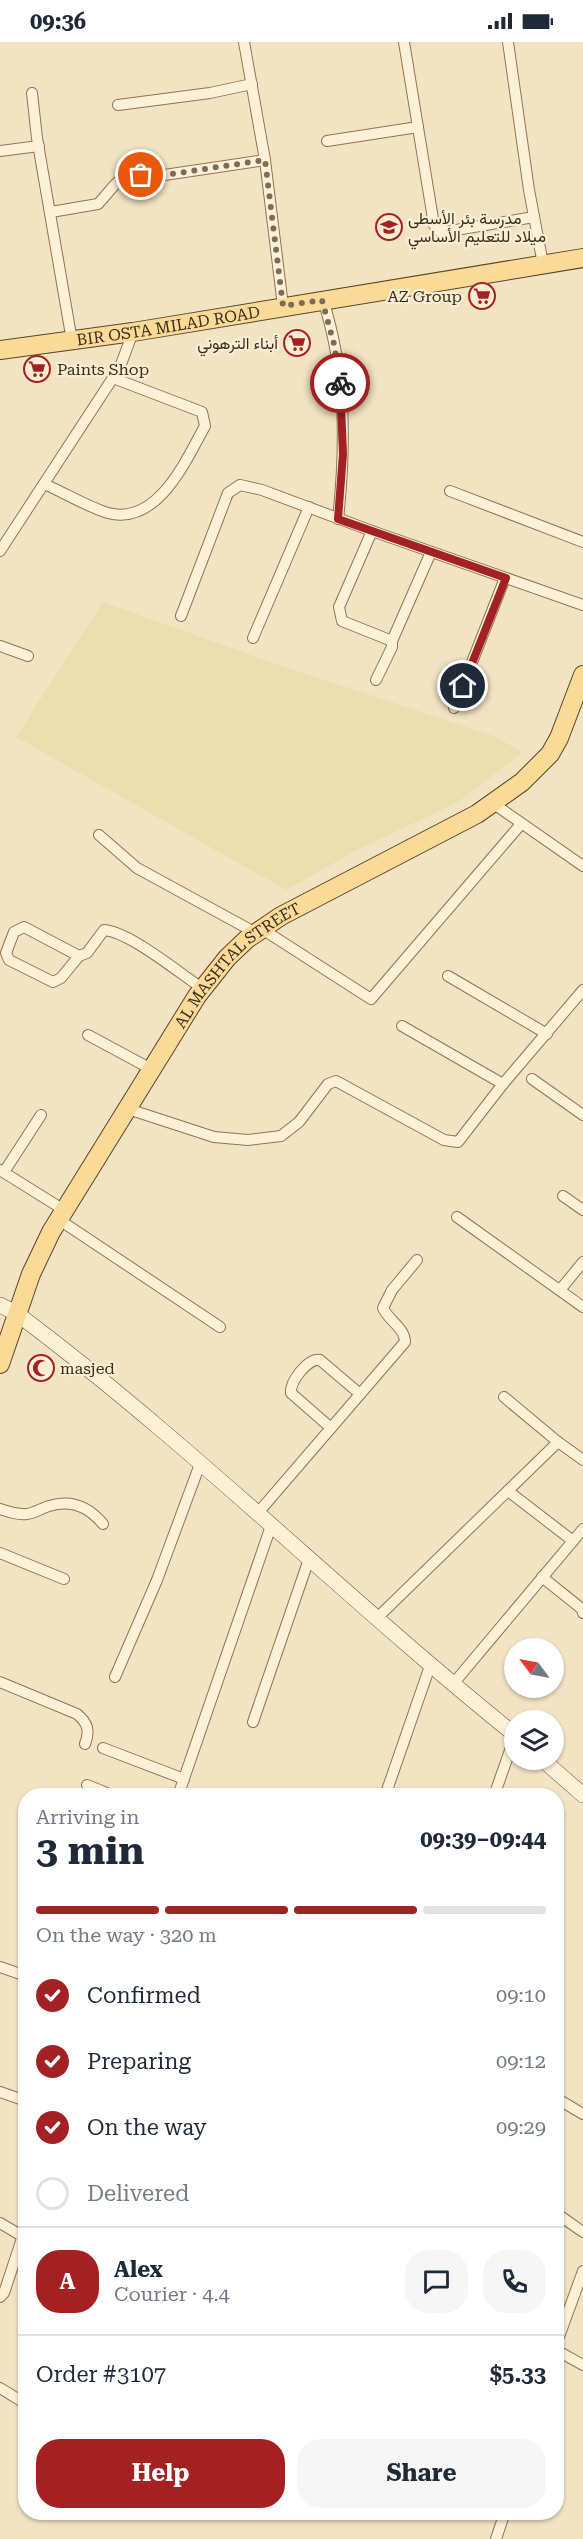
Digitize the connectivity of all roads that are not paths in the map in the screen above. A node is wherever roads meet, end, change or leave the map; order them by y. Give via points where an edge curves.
1 (244, 42) edge
2 (404, 42) edge
3 (507, 42) edge
4 (252, 84) junction
5 (32, 93) dead end
6 (118, 105) dead end
7 (418, 127) junction
8 (327, 141) dead end
9 (39, 146) junction
10 (0, 151) edge
11 (265, 160) junction
12 (51, 212) junction
13 (534, 217) junction
14 (583, 258) edge
15 (543, 264) junction
16 (322, 300) junction
17 (283, 306) junction
18 (134, 332) junction
19 (72, 341) junction
20 (0, 350) edge
21 (113, 378) junction
22 (44, 484) junction
23 (450, 491) dead end
24 (309, 507) junction
25 (338, 519) junction
26 (372, 531) junction
27 (583, 542) edge
28 (0, 551) edge
29 (431, 552) junction
30 (506, 578) junction
31 (583, 605) edge
32 (181, 616) dead end
33 (253, 638) dead end
34 (393, 641) junction
35 (0, 646) edge
36 (28, 656) dead end
37 (583, 675) edge
38 (376, 680) dead end
39 (454, 708) dead end
40 (494, 804) junction
41 (521, 824) junction
42 (99, 834) dead end
43 (583, 866) edge
44 (259, 931) junction
45 (79, 956) junction
46 (448, 976) dead end
47 (202, 988) junction
48 (583, 990) edge
49 (402, 1026) dead end
50 (547, 1034) junction
51 (88, 1035) dead end
52 (153, 1070) junction
53 (532, 1079) dead end
54 (503, 1084) junction
55 (128, 1108) junction
56 (41, 1115) dead end
57 (583, 1115) edge
58 (2, 1171) edge
59 (562, 1196) dead end
60 (583, 1210) edge
61 (61, 1215) junction
62 (457, 1217) dead end
63 (417, 1260) dead end
64 (583, 1262) edge
65 (560, 1290) junction
66 (583, 1307) edge
67 (8, 1309) edge
68 (220, 1327) dead end
69 (0, 1364) edge
70 (360, 1395) junction
71 (504, 1397) dead end
72 (331, 1428) junction
73 (558, 1442) junction
74 (583, 1460) edge
75 (200, 1464) junction
76 (508, 1491) junction
77 (0, 1509) edge
78 (257, 1514) junction
79 (103, 1524) dead end
80 (271, 1526) junction
81 (583, 1528) edge
82 (573, 1541) junction
83 (0, 1553) edge
84 (309, 1559) junction
85 (542, 1577) junction
86 (64, 1579) dead end
87 (583, 1614) edge
88 (376, 1618) junction
89 (430, 1666) junction
90 (115, 1677) dead end
91 (0, 1682) edge
92 (453, 1684) junction
93 (253, 1722) dead end
94 (504, 1726) edge
95 (85, 1744) dead end
96 (103, 1749) dead end
97 (504, 1768) edge
98 (554, 1770) edge
99 (184, 1779) junction
100 (87, 1785) dead end
101 (94, 1788) edge
102 (181, 1788) edge
103 (388, 1788) edge
104 (497, 1788) edge
105 (583, 1795) edge
106 (0, 1967) edge
107 (18, 1973) edge
108 (0, 2092) edge
109 (18, 2098) edge
110 (564, 2103) edge
111 (583, 2114) edge
112 (564, 2219) edge
113 (0, 2223) edge
114 (18, 2229) edge
115 (583, 2232) edge
116 (18, 2250) edge
117 (583, 2271) edge
118 (0, 2297) edge
119 (564, 2315) edge
120 (564, 2354) edge
121 (583, 2365) edge
122 (0, 2388) edge
123 (18, 2399) edge
124 (502, 2520) edge
125 (496, 2539) edge

1 - 4 street
2 - 7 street
3 - 13 street
4 - 6 street
4 - 11 street
5 - 9 street
7 - 8 street
7 - 13 street via 434,225 439,231
9 - 10 street
9 - 12 street
11 - 12 street via 151,177 134,174 112,185 98,204
11 - 17 street
12 - 19 street
13 - 15 street
14 - 15 main road, BIR OSTA MILAD ROAD
15 - 16 main road, BIR OSTA MILAD ROAD
16 - 17 main road, BIR OSTA MILAD ROAD
16 - 25 street via 341,391 343,454
17 - 18 main road, BIR OSTA MILAD ROAD
18 - 19 main road, BIR OSTA MILAD ROAD
18 - 21 street
19 - 20 main road, BIR OSTA MILAD ROAD
21 - 22 street
21 - 22 street via 202,412 205,426 169,488 130,514 108,513
22 - 28 street
23 - 27 street
24 - 25 street
24 - 32 street via 240,485 228,493
24 - 33 street
25 - 26 street
26 - 29 street
26 - 34 street via 339,615 342,621
29 - 30 street
29 - 34 street
30 - 31 street
30 - 39 street
34 - 38 street
35 - 36 street
37 - 40 main road, AL MASHTAL STREET via 566,724 550,754
40 - 41 street
40 - 44 main road, AL MASHTAL STREET
41 - 43 street
41 - 44 street via 371,999
42 - 44 street via 137,868
44 - 47 main road, AL MASHTAL STREET via 227,957
45 - 45 street via 24,927 14,933 6,953 9,960 53,982
45 - 47 street via 87,953 104,930 113,931
46 - 50 street
47 - 52 main road, AL MASHTAL STREET
48 - 50 street
49 - 54 street
50 - 54 street
51 - 52 street
52 - 55 main road, AL MASHTAL STREET
53 - 57 street
54 - 55 street via 462,1139 453,1143 336,1082 328,1084 299,1122 281,1136 248,1140 214,1137
55 - 61 main road, AL MASHTAL STREET
56 - 58 street
58 - 61 street
59 - 60 street
61 - 67 main road, AL MASHTAL STREET
61 - 68 street
62 - 65 street
63 - 70 street via 382,1308 405,1342
64 - 65 street
65 - 66 street
67 - 69 main road, AL MASHTAL STREET
67 - 75 main road via 115,1391
70 - 72 street
70 - 72 street via 320,1360 311,1361 293,1382 291,1393
71 - 73 street
72 - 78 street
73 - 74 street
73 - 76 street
75 - 78 main road
75 - 90 street via 157,1580
76 - 82 street
76 - 88 street
77 - 79 street via 29,1514 51,1505 76,1504 92,1512
78 - 80 main road
80 - 84 main road
80 - 99 street
81 - 82 street
82 - 85 street
83 - 86 street
84 - 88 main road
84 - 93 street
85 - 87 street via 582,1609
85 - 92 street
88 - 89 main road
89 - 92 main road
89 - 103 street
91 - 95 street via 77,1713 88,1728
92 - 94 main road
96 - 99 street
97 - 104 street
98 - 105 main road
99 - 102 street
100 - 101 street
106 - 107 street
108 - 109 street
110 - 111 street
112 - 115 street
113 - 114 street
116 - 118 street
117 - 119 street
120 - 121 street
122 - 123 street
124 - 125 street

